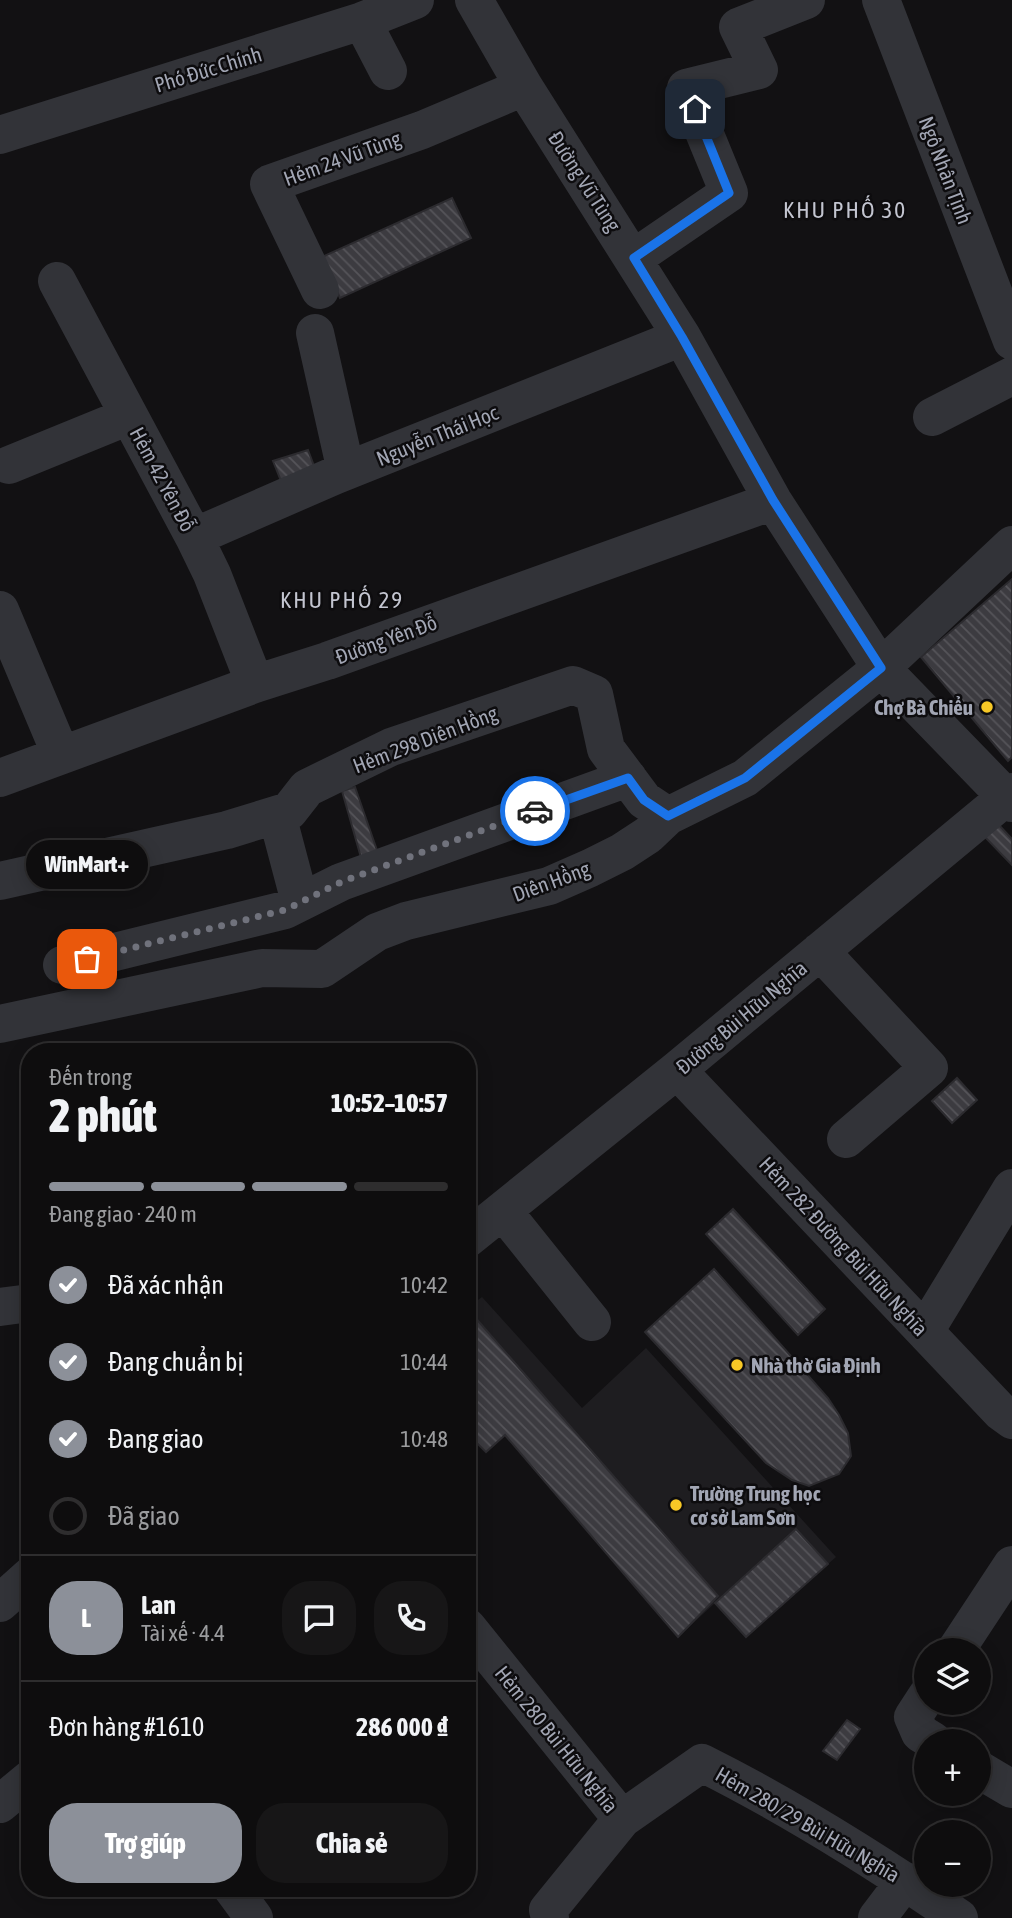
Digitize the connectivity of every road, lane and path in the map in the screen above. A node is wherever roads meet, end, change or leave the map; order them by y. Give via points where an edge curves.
1 (415, 0) edge
2 (474, 0) edge
3 (806, 0) edge
4 (881, 0) edge
5 (362, 21) junction
6 (388, 71) dead end
7 (524, 87) junction
8 (0, 135) edge
9 (634, 258) junction
10 (57, 281) dead end
11 (320, 290) dead end
12 (315, 333) dead end
13 (682, 337) junction
14 (1012, 341) edge
15 (1012, 376) edge
16 (130, 416) junction
17 (932, 417) dead end
18 (9, 465) dead end
19 (346, 471) junction
20 (773, 500) junction
21 (194, 537) junction
22 (1012, 545) edge
23 (0, 610) edge
24 (881, 668) junction
25 (255, 684) junction
26 (61, 755) junction
27 (0, 778) edge
28 (628, 778) junction
29 (1010, 797) edge
30 (277, 815) junction
31 (668, 816) junction
32 (0, 881) edge
33 (300, 902) junction
34 (820, 951) junction
35 (62, 965) dead end
36 (0, 1024) edge
37 (677, 1070) junction
38 (846, 1139) dead end
39 (1012, 1188) edge
40 (503, 1211) junction
41 (476, 1232) edge
42 (21, 1304) edge
43 (0, 1307) edge
44 (592, 1322) dead end
45 (925, 1331) junction
46 (1012, 1420) edge
47 (1012, 1565) edge
48 (21, 1584) edge
49 (0, 1603) edge
50 (476, 1638) edge
51 (964, 1638) edge
52 (991, 1777) edge
53 (21, 1786) edge
54 (1012, 1789) edge
55 (0, 1804) edge
56 (622, 1819) junction
57 (905, 1881) junction
58 (239, 1897) edge
59 (254, 1918) edge
60 (550, 1918) edge
61 (877, 1918) edge
62 (959, 1918) edge

1 - 5 street, Phó Đức Chính
2 - 7 street, Đường Vũ Tùng
3 - 9 street via 738,27 759,70 686,88 729,193
4 - 14 street, Ngô Nhân Tịnh
5 - 6 street
5 - 8 street, Phó Đức Chính
7 - 9 street, Đường Vũ Tùng
7 - 11 street, Hẻm 24 Vũ Tùng via 422,130 269,184
9 - 13 street, Đường Vũ Tùng
10 - 16 street, Hẻm 42 Yên Đỗ
12 - 19 street
13 - 19 street, Nguyễn Thái Học
13 - 20 street, Đường Vũ Tùng
15 - 17 street
16 - 18 street
16 - 21 street, Hẻm 42 Yên Đỗ
19 - 21 street, Nguyễn Thái Học
20 - 24 street, Đường Vũ Tùng
20 - 25 street, Đường Yên Đỗ
21 - 25 street, Hẻm 42 Yên Đỗ
22 - 24 street, Diên Hồng
23 - 26 street
24 - 29 street, Đường Vũ Tùng
24 - 31 street, Diên Hồng via 745,778
25 - 26 street, Đường Yên Đỗ
26 - 27 street, Đường Yên Đỗ
28 - 30 street, Hẻm 298 Diên Hồng via 606,749 594,694 573,685 391,747 307,788 289,811
28 - 31 street, Hẻm 298 Diên Hồng via 644,800
28 - 33 street via 341,882
29 - 34 street, Đường Bùi Hữu Nghĩa
30 - 32 street, Hẻm 298 Diên Hồng
30 - 33 street
31 - 36 street, Diên Hồng via 648,835 590,868 549,886 406,920 377,932 322,969 262,968
33 - 35 street via 285,910
34 - 37 street, Đường Bùi Hữu Nghĩa
34 - 38 street via 929,1068
37 - 40 street, Đường Bùi Hữu Nghĩa
37 - 45 street, Hẻm 282 Đường Bùi Hữu Nghĩa
39 - 45 street
40 - 41 street, Đường Bùi Hữu Nghĩa
40 - 44 street
42 - 43 street
45 - 46 street, Hẻm 282 Đường Bùi Hữu Nghĩa
47 - 51 street
48 - 49 street
50 - 56 street, Hẻm 280 Bùi Hữu Nghĩa
52 - 54 street
53 - 55 street
56 - 57 street, Hẻm 280/29 Bùi Hữu Nghĩa via 702,1763
56 - 60 street, Hẻm 280 Bùi Hữu Nghĩa via 548,1910
57 - 61 street
57 - 62 street, Hẻm 280/29 Bùi Hữu Nghĩa
58 - 59 street

